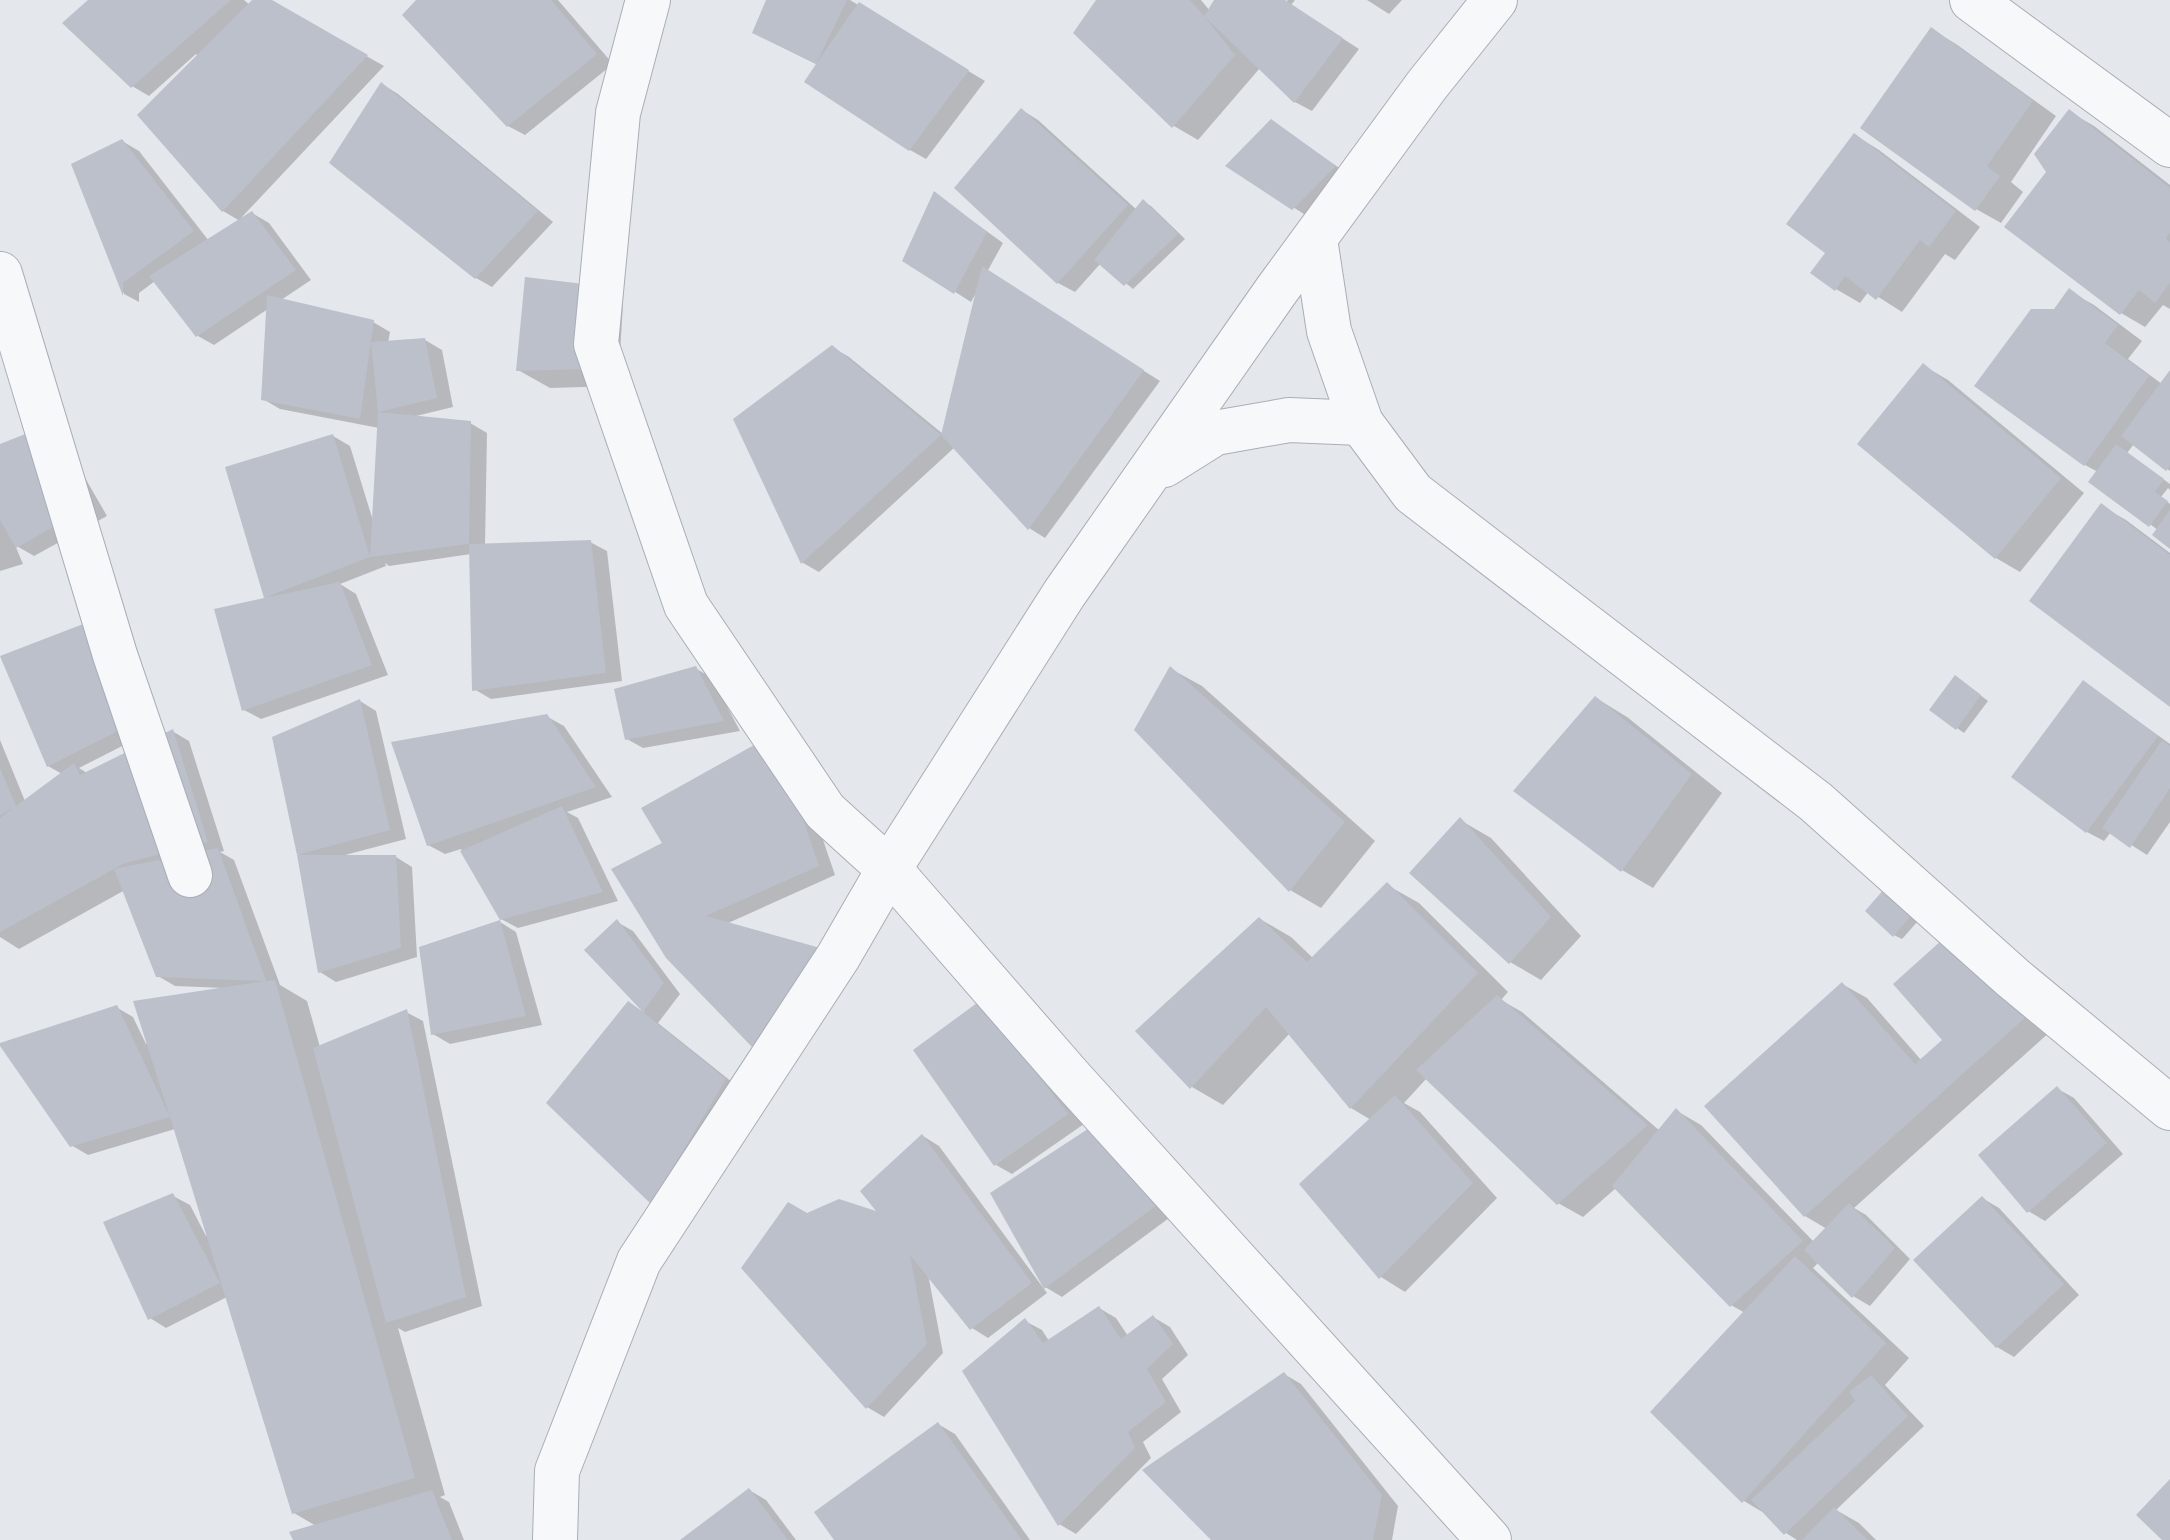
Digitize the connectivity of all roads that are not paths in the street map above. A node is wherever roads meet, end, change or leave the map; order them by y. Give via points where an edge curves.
1 (648, 0) edge
2 (1495, 0) edge
3 (1972, 0) edge
4 (2170, 145) edge
5 (1315, 239) junction
6 (0, 274) edge
7 (1361, 423) junction
8 (1145, 477) junction
9 (889, 869) junction
10 (190, 875) dead end
11 (2170, 1108) edge
12 (555, 1540) edge
13 (1489, 1540) edge

1 - 9 street via 618,113 596,344 686,605 825,811
2 - 5 street
3 - 4 street
5 - 7 street via 1329,331
5 - 8 street
6 - 10 street via 115,655
7 - 8 street via 1289,420 1215,433
7 - 11 street via 1413,493 1816,802 2013,978
8 - 9 street
9 - 12 street via 838,957 639,1261 557,1471
9 - 13 street

